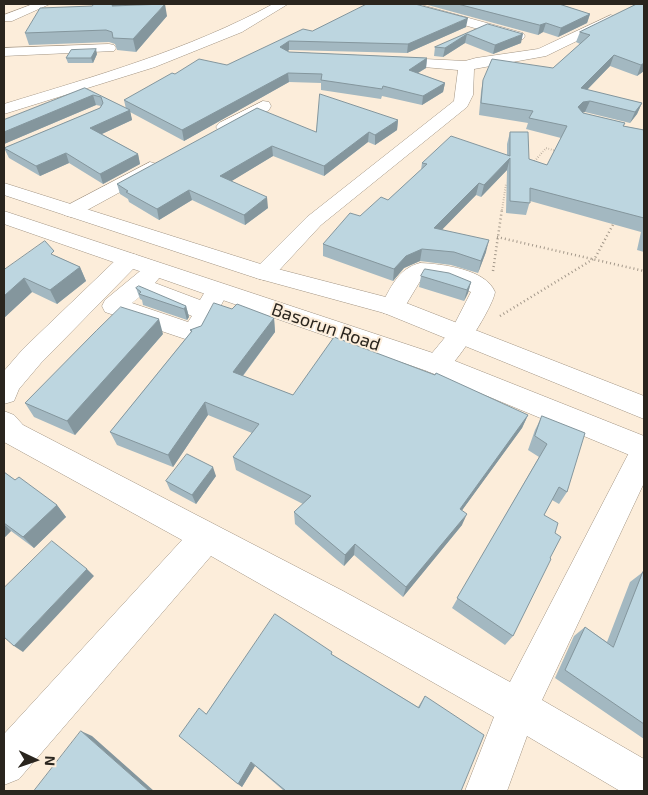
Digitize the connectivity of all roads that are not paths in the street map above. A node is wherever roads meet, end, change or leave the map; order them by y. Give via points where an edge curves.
1 (44, 4) edge
2 (282, 4) edge
3 (405, 4) edge
4 (630, 10) edge
5 (5, 17) edge
6 (483, 27) junction
7 (466, 34) edge
8 (6, 42) edge
9 (556, 46) junction
10 (110, 48) edge
11 (433, 49) dead end
12 (379, 59) edge
13 (408, 60) junction
14 (468, 66) junction
15 (263, 106) dead end
16 (4, 109) edge
17 (211, 135) edge
18 (167, 159) edge
19 (4, 189) edge
20 (71, 211) junction
21 (4, 217) edge
22 (129, 260) junction
23 (264, 273) junction
24 (147, 277) junction
25 (216, 290) junction
26 (392, 307) junction
27 (206, 312) junction
28 (470, 339) junction
29 (436, 364) junction
30 (4, 393) edge
31 (644, 408) edge
32 (4, 423) edge
33 (644, 451) edge
34 (207, 536) junction
35 (518, 707) junction
36 (4, 764) edge
37 (644, 782) edge
38 (486, 791) edge

1 - 5 street
2 - 16 street via 237,29 150,64
3 - 6 street
4 - 9 street
5 - 8 street via 13,21
6 - 7 street
6 - 9 street
8 - 10 street
9 - 14 street via 541,53 476,62
11 - 13 street
12 - 13 street
13 - 14 street
14 - 23 street via 464,73 466,98 461,104 314,221
15 - 17 street
18 - 20 street
19 - 20 street, Basorun Road
20 - 23 street, Basorun Road
21 - 22 street, Basorun Road
22 - 24 street, Basorun Road
22 - 30 street via 32,356
23 - 26 street, Basorun Road
24 - 25 street, Basorun Road
24 - 27 street
24 - 27 street via 114,306 194,333
25 - 27 street
25 - 29 street, Basorun Road
26 - 28 street, Basorun Road
26 - 28 street via 415,272 422,269 475,283 484,295
28 - 29 street
28 - 31 street, Basorun Road
29 - 33 street, Basorun Road
32 - 34 street via 13,433
33 - 35 street
34 - 35 street
34 - 36 street
35 - 37 street
35 - 38 street

